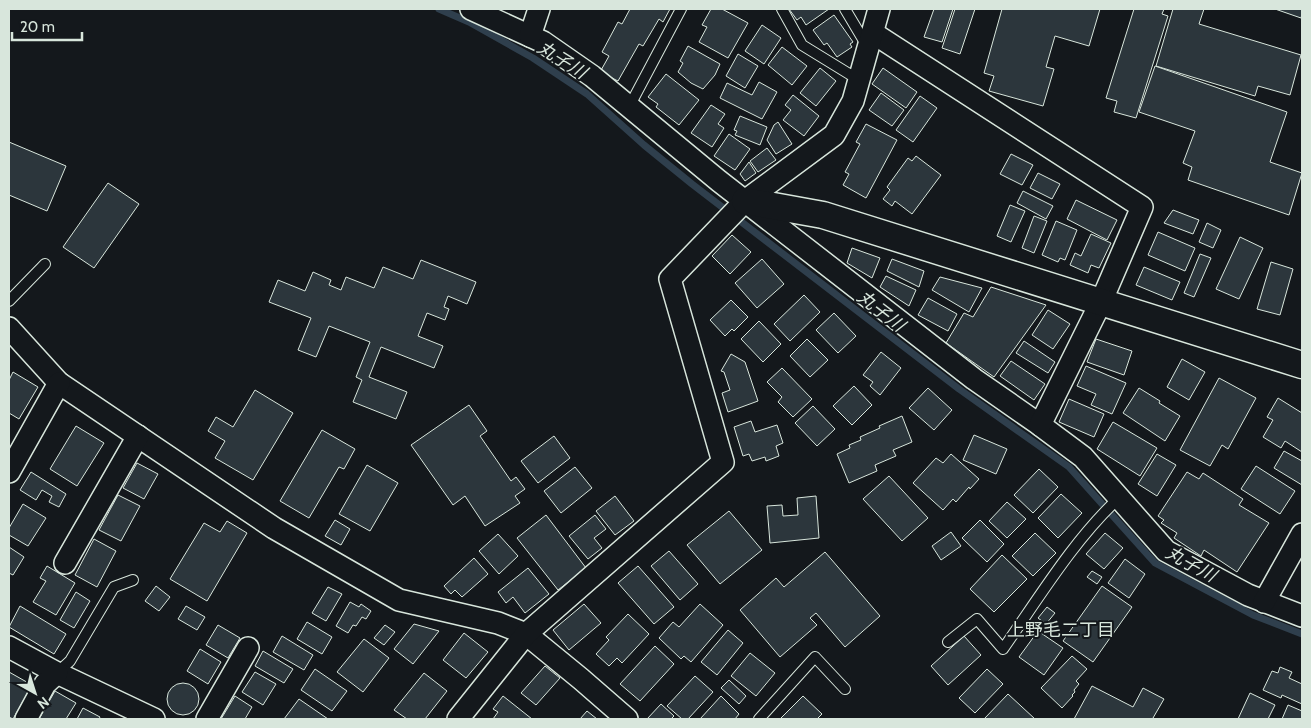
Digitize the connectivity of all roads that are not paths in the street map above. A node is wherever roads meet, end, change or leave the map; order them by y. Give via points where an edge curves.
1 (471, 9) edge
2 (539, 9) edge
3 (681, 9) edge
4 (782, 9) edge
5 (845, 9) edge
6 (879, 9) edge
7 (530, 36) junction
8 (871, 41) junction
9 (859, 80) junction
10 (629, 107) junction
11 (745, 201) junction
12 (45, 264) dead end
13 (9, 301) edge
14 (1101, 302) junction
15 (9, 328) edge
16 (1302, 365) edge
17 (58, 383) junction
18 (1040, 425) junction
19 (138, 436) junction
20 (9, 472) edge
21 (1117, 499) junction
22 (1302, 534) edge
23 (66, 563) dead end
24 (133, 580) dead end
25 (1264, 602) junction
26 (1302, 616) edge
27 (526, 634) junction
28 (948, 642) dead end
29 (9, 647) edge
30 (248, 648) dead end
31 (57, 673) junction
32 (845, 689) dead end
33 (26, 719) edge
34 (154, 719) edge
35 (207, 719) edge
36 (458, 719) edge
37 (627, 719) edge
38 (759, 719) edge

1 - 7 street
2 - 7 street
3 - 10 lane
4 - 9 lane via 802,45
5 - 8 lane
6 - 8 street
7 - 10 street via 592,76
8 - 9 street
8 - 14 street via 1142,207
9 - 11 street via 853,101 834,135
10 - 11 street
11 - 14 street via 822,215
11 - 18 street
11 - 27 street via 670,279 723,462
12 - 13 lane
14 - 16 street
14 - 18 street
15 - 17 street
17 - 19 street
17 - 20 street
18 - 21 street via 1083,457
19 - 23 street
19 - 27 street via 274,528 399,600 498,623
21 - 25 street via 1166,551
21 - 28 lane via 1075,548 1003,649 977,619
22 - 25 street
24 - 31 lane via 114,587 70,661
25 - 26 street
27 - 36 street
27 - 37 street
29 - 31 street
30 - 35 street
31 - 33 street via 45,684
31 - 34 street
32 - 38 lane via 814,657

